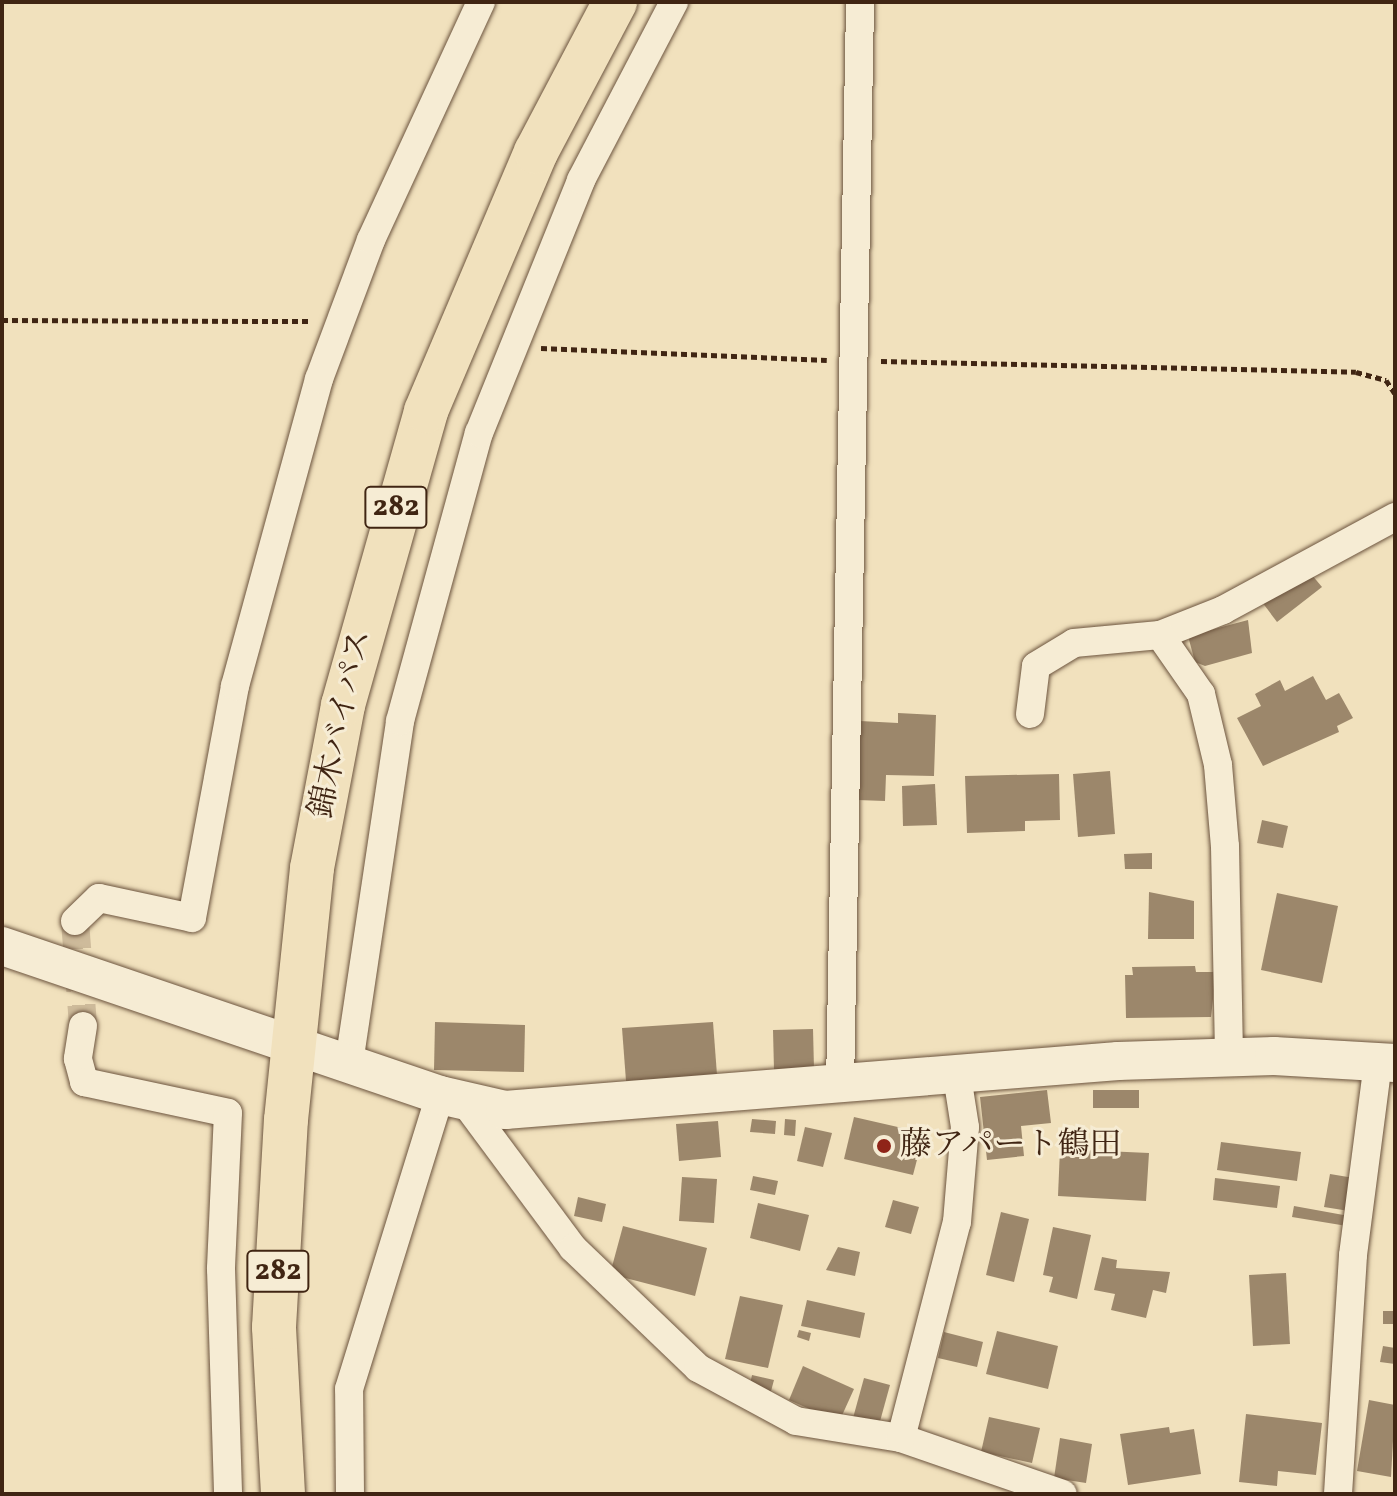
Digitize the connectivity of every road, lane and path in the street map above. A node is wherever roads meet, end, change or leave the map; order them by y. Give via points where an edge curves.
1 (481, 2) edge
2 (615, 2) edge
3 (674, 2) edge
4 (860, 2) edge
5 (2, 320) edge
6 (341, 321) junction
7 (511, 347) junction
8 (853, 361) junction
9 (1395, 394) edge
10 (1395, 517) edge
11 (1160, 635) junction
12 (1030, 714) dead end
13 (75, 921) dead end
14 (2, 946) edge
15 (83, 1026) tunnel mouth
16 (297, 1048) junction
17 (1229, 1058) junction
18 (349, 1063) junction
19 (1386, 1063) edge
20 (957, 1076) junction
21 (840, 1087) junction
22 (452, 1097) junction
23 (901, 1438) junction
24 (228, 1494) edge
25 (283, 1494) edge
26 (350, 1494) edge
27 (1063, 1494) edge
28 (1338, 1494) edge

1 - 6 street via 428,109
2 - 16 highway, 錦木バイパス / 282 via 482,275 426,411 381,553 312,868
3 - 7 street via 581,180
4 - 8 street
5 - 6 path
6 - 13 street via 270,542 192,918 99,898
7 - 8 path
7 - 18 street via 436,573 400,721
8 - 9 path via 1356,372 1386,380
8 - 21 street
10 - 11 street via 1223,610
11 - 12 street via 1061,651 1036,666
11 - 17 street via 1201,694 1218,765
14 - 16 street
15 - 24 street via 84,1082 228,1113 221,1269
16 - 18 street
16 - 25 highway, 錦木バイパス / 282 via 274,1327
17 - 19 street
17 - 20 street
18 - 22 street
19 - 28 street via 1353,1255
20 - 21 street
20 - 23 street via 965,1127 957,1222
21 - 22 street via 505,1110
22 - 23 street via 573,1248 698,1368 796,1421
22 - 26 street via 349,1389
23 - 27 street

